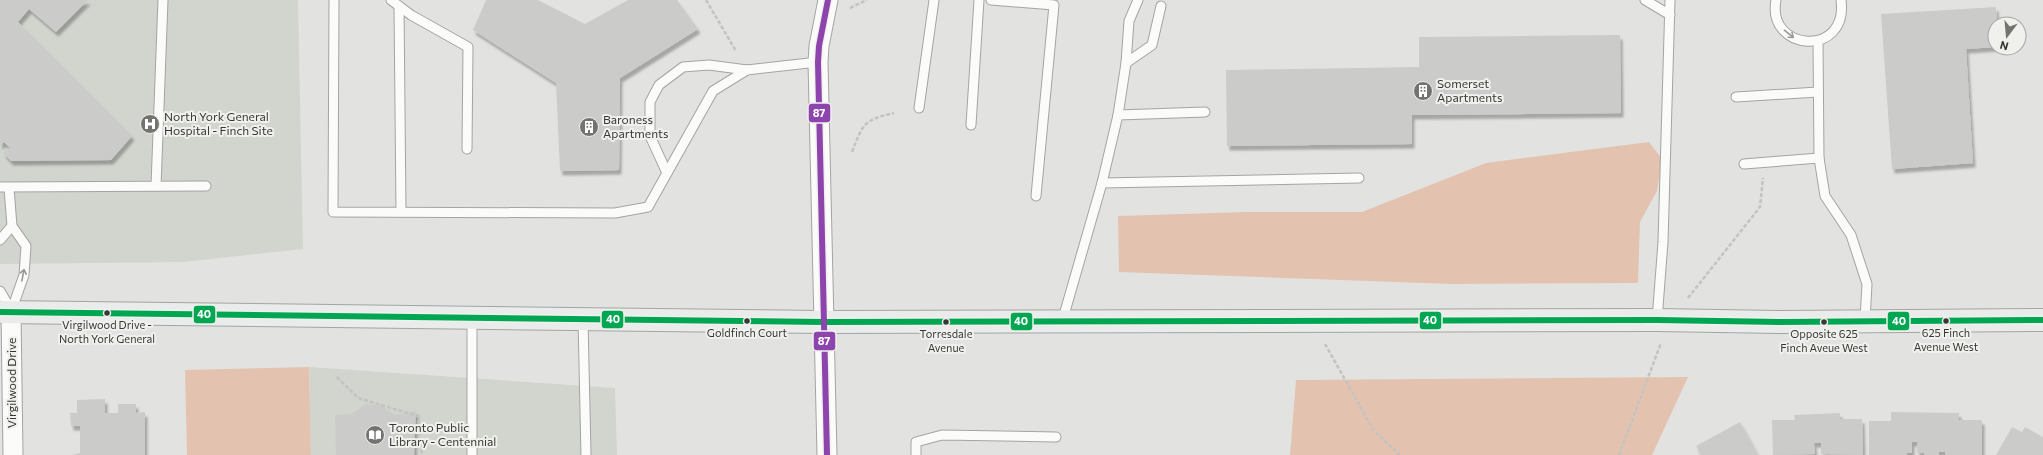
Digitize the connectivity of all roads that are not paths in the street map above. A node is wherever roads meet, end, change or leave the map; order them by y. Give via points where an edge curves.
1 (163, 0) edge
2 (334, 0) edge
3 (391, 0) edge
4 (828, 0) edge
5 (934, 0) edge
6 (979, 0) edge
7 (991, 0) edge
8 (1138, 0) edge
9 (1645, 0) edge
10 (1670, 0) edge
11 (1776, 0) edge
12 (1842, 0) edge
13 (1054, 3) edge
14 (399, 6) junction
15 (1161, 6) dead end
16 (1670, 15) junction
17 (1818, 41) junction
18 (818, 62) junction
19 (1126, 63) junction
20 (747, 70) junction
21 (1818, 92) junction
22 (1736, 97) dead end
23 (919, 108) dead end
24 (1205, 112) dead end
25 (1118, 115) junction
26 (971, 125) dead end
27 (467, 149) dead end
28 (1819, 158) junction
29 (1744, 164) dead end
30 (667, 173) junction
31 (1359, 178) dead end
32 (1102, 183) junction
33 (156, 186) junction
34 (206, 186) dead end
35 (5, 187) edge
36 (1036, 196) dead end
37 (401, 212) junction
38 (12, 226) junction
39 (0, 240) edge
40 (0, 291) edge
41 (6, 312) edge
42 (472, 318) junction
43 (583, 319) junction
44 (1664, 320) junction
45 (1866, 320) junction
46 (2043, 320) edge
47 (824, 322) junction
48 (1062, 322) junction
49 (1056, 437) dead end
50 (13, 455) edge
51 (472, 455) edge
52 (586, 455) edge
53 (827, 455) edge
54 (916, 455) edge

1 - 33 lane
2 - 37 lane via 333,212
3 - 14 lane
4 - 18 street via 818,46
5 - 23 lane
6 - 26 lane
7 - 13 lane
8 - 19 lane via 1129,21
9 - 16 lane
10 - 16 lane
11 -> 17 lane via 1775,13 1786,33 1801,41
12 - 17 lane via 1840,21 1835,30
13 - 36 lane
14 - 27 lane via 468,48
14 - 37 lane
15 - 19 lane via 1152,45
16 - 44 lane via 1662,242
17 - 21 lane
18 - 20 lane
18 - 47 street
19 - 25 lane
20 - 30 lane via 713,91
20 - 30 lane via 709,66 683,67 659,84 650,102 650,136
21 - 22 lane
21 - 28 lane
24 - 25 lane
25 - 32 lane
28 - 29 lane
28 - 45 lane via 1825,196 1851,235 1867,284
30 - 37 lane via 648,207 615,213
31 - 32 lane
32 - 48 lane
33 - 34 lane
33 - 35 lane
35 - 38 lane
38 - 39 lane
41 -> 38 lane via 24,275 26,246
40 - 41 lane
41 - 42 main road
41 - 50 street, Virgilwood Drive
42 - 43 main road
42 - 51 lane
43 - 47 main road
43 - 52 lane
44 - 45 main road
44 - 48 main road
45 - 46 main road
47 - 48 main road
47 - 53 street
49 - 54 lane via 942,435 916,442

